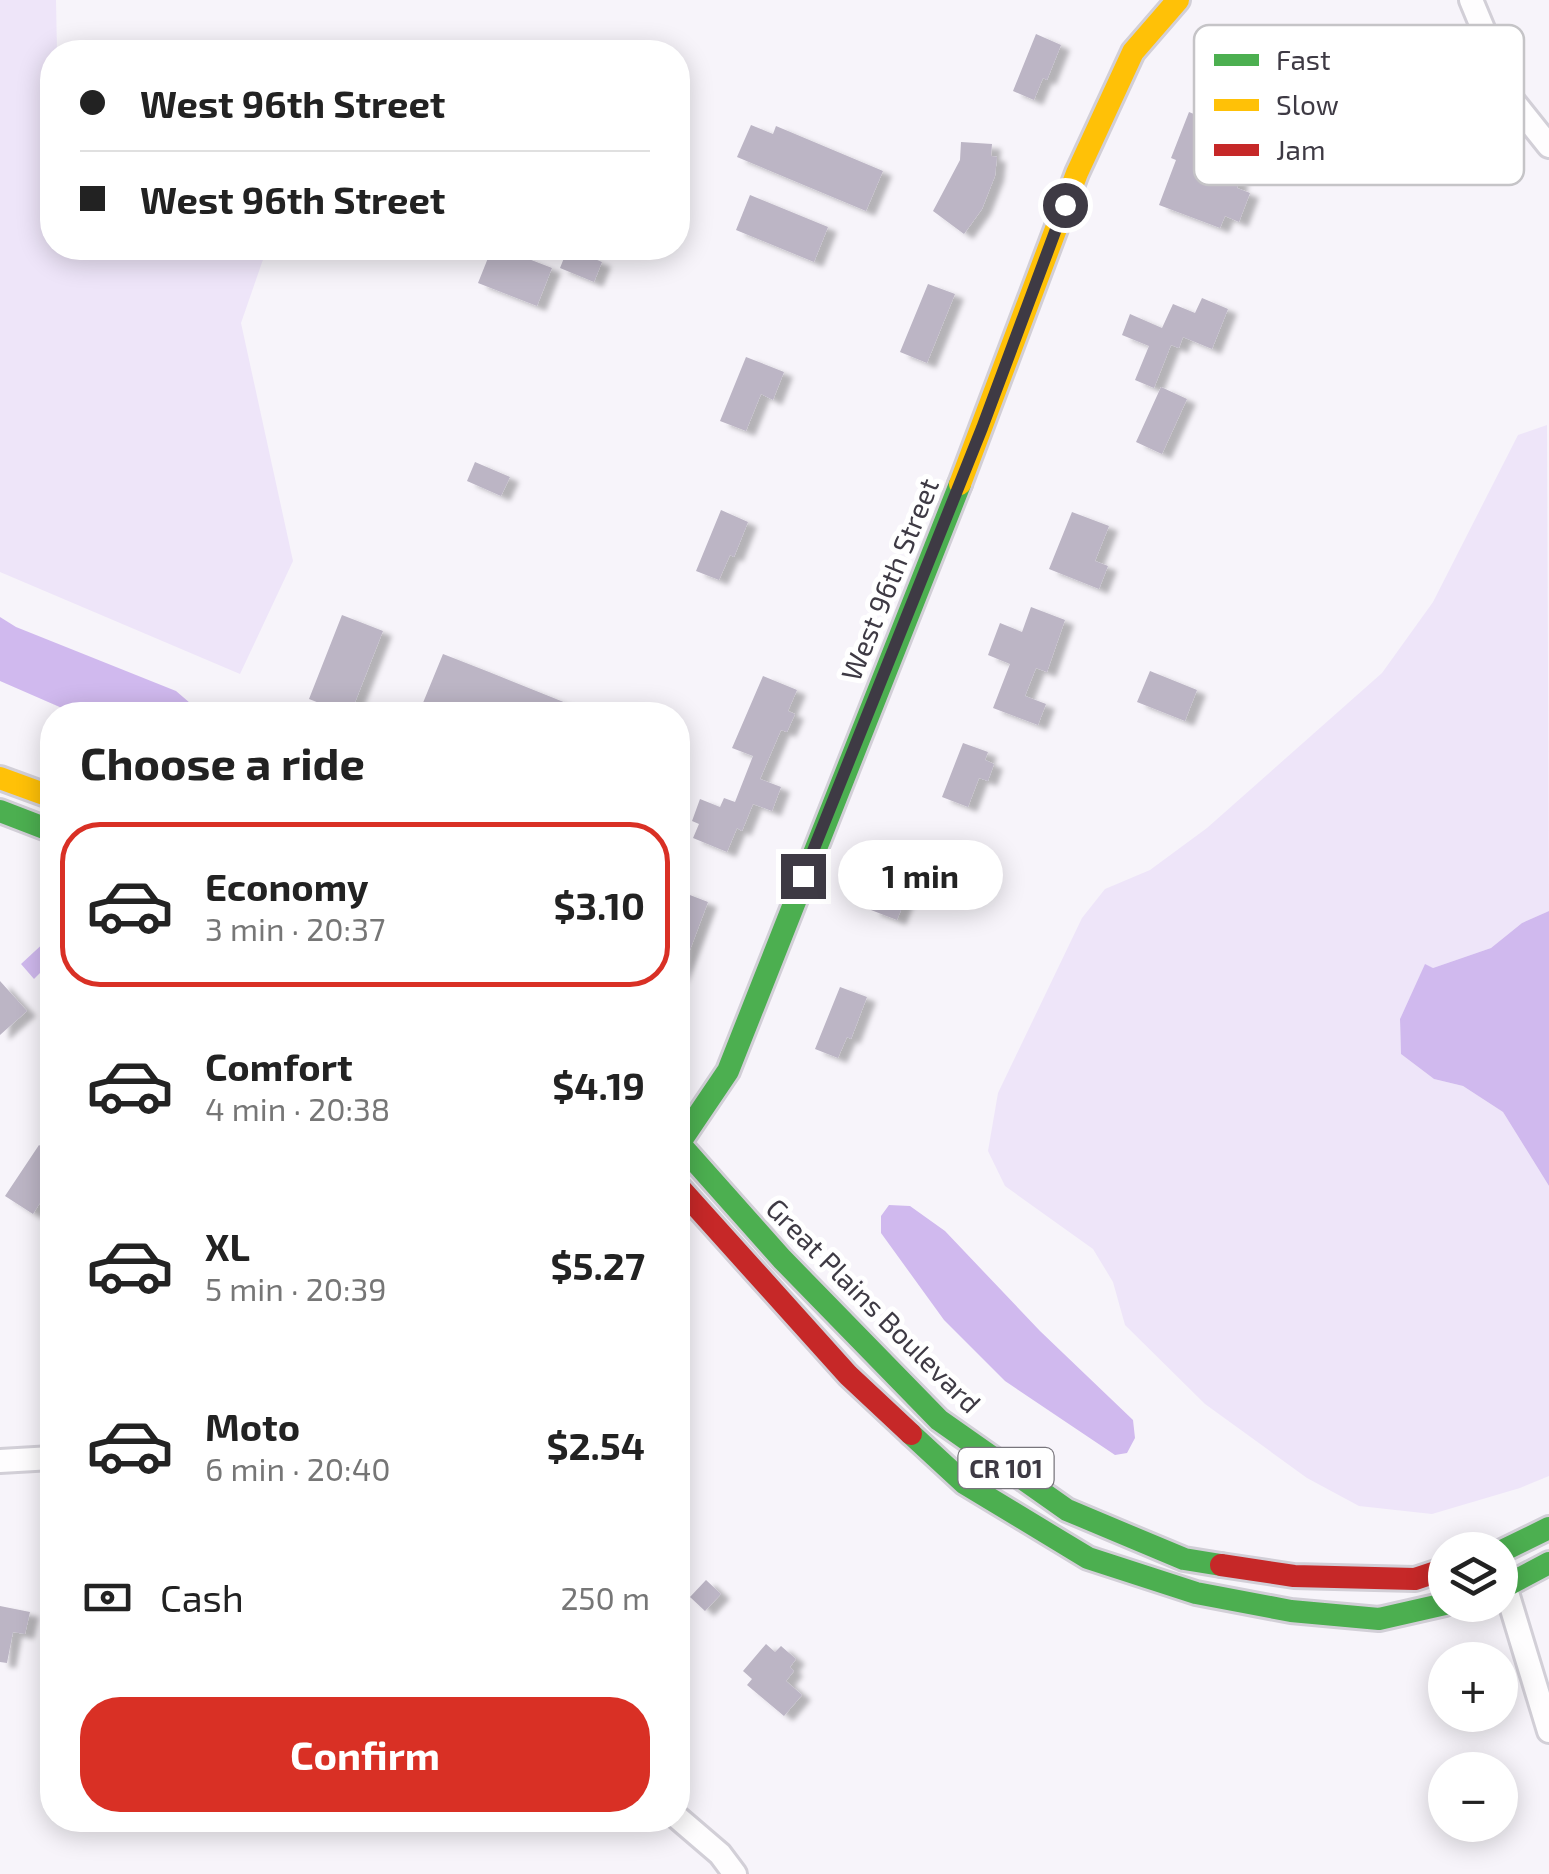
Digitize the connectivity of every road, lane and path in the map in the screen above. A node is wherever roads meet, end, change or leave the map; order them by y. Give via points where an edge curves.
1 (1178, 0) edge
2 (1471, 0) edge
3 (1481, 25) edge
4 (1524, 115) edge
5 (1549, 146) edge
6 (0, 778) edge
7 (40, 793) edge
8 (0, 810) edge
9 (40, 826) edge
10 (690, 1126) edge
11 (690, 1156) edge
12 (690, 1199) edge
13 (40, 1459) edge
14 (0, 1461) edge
15 (1549, 1528) edge
16 (1518, 1543) edge
17 (1549, 1563) edge
18 (1428, 1575) edge
19 (1518, 1576) edge
20 (1428, 1608) edge
21 (1515, 1622) edge
22 (1549, 1731) edge
23 (690, 1828) edge
24 (735, 1874) edge

1 - 10 main road, West 96th Street via 1133,52 1077,174 728,1071
2 - 3 street
4 - 5 street
6 - 7 main road
8 - 9 main road
11 - 18 main road, Great Plains Boulevard / CR 101 via 939,1420 1067,1510 1184,1559 1294,1576
12 - 20 main road, CR 101 via 848,1375 964,1483 1088,1558 1196,1593 1291,1611 1379,1619
13 - 14 street
15 - 16 main road
17 - 19 main road
21 - 22 street
23 - 24 street

